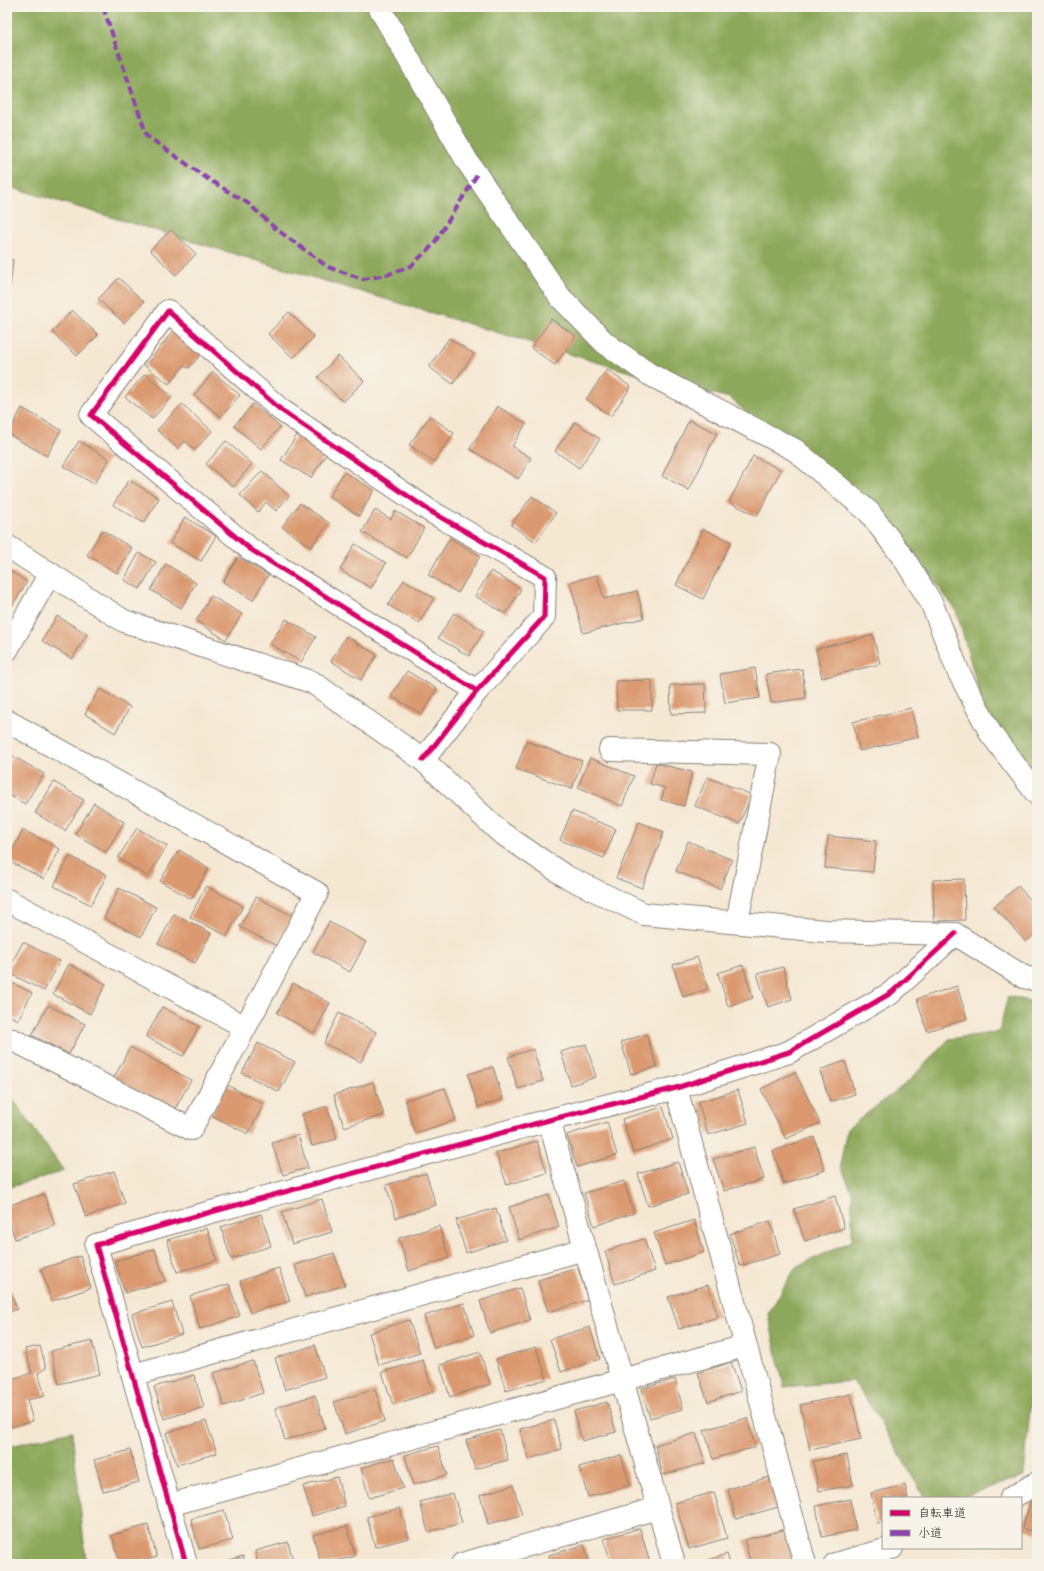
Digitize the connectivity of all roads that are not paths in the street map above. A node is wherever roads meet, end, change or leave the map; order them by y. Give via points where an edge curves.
1 (378, 7) edge
2 (7, 546) edge
3 (50, 573) junction
4 (7, 650) edge
5 (477, 691) junction
6 (7, 721) edge
7 (610, 750) dead end
8 (423, 760) junction
9 (1037, 794) edge
10 (7, 900) edge
11 (737, 922) junction
12 (955, 934) junction
13 (1037, 980) edge
14 (245, 1028) junction
15 (7, 1040) edge
16 (676, 1088) junction
17 (549, 1120) junction
18 (585, 1249) junction
19 (745, 1346) junction
20 (133, 1375) junction
21 (622, 1380) junction
22 (1037, 1483) edge
23 (1013, 1497) edge
24 (169, 1505) junction
25 (658, 1508) junction
26 (888, 1549) edge
27 (186, 1564) edge
28 (462, 1564) edge
29 (674, 1564) edge
30 (805, 1564) edge
31 (835, 1564) edge

1 - 9 street via 467,161 560,297 605,343 649,374 795,450 869,512 905,560 932,604 958,671 991,734
2 - 3 street
3 - 4 street
3 - 8 street via 124,621 312,682
5 - 5 street via 544,617 545,577 430,511 282,410 168,311 91,415 250,549
5 - 8 street
6 - 14 street via 317,893
7 - 11 street via 770,754
8 - 11 street via 500,832 565,876 644,914
10 - 14 street
11 - 12 street via 825,931
12 - 13 street via 1024,977
12 - 16 street via 891,993 789,1052
14 - 15 street via 191,1130 13,1040
16 - 17 street
16 - 19 street
17 - 18 street
17 - 20 street via 178,1220 96,1245
18 - 20 street
18 - 21 street
19 - 21 street
19 - 30 street
20 - 24 street
21 - 24 street
21 - 25 street
22 - 23 street
24 - 27 street
25 - 28 street
25 - 29 street
26 - 31 street

